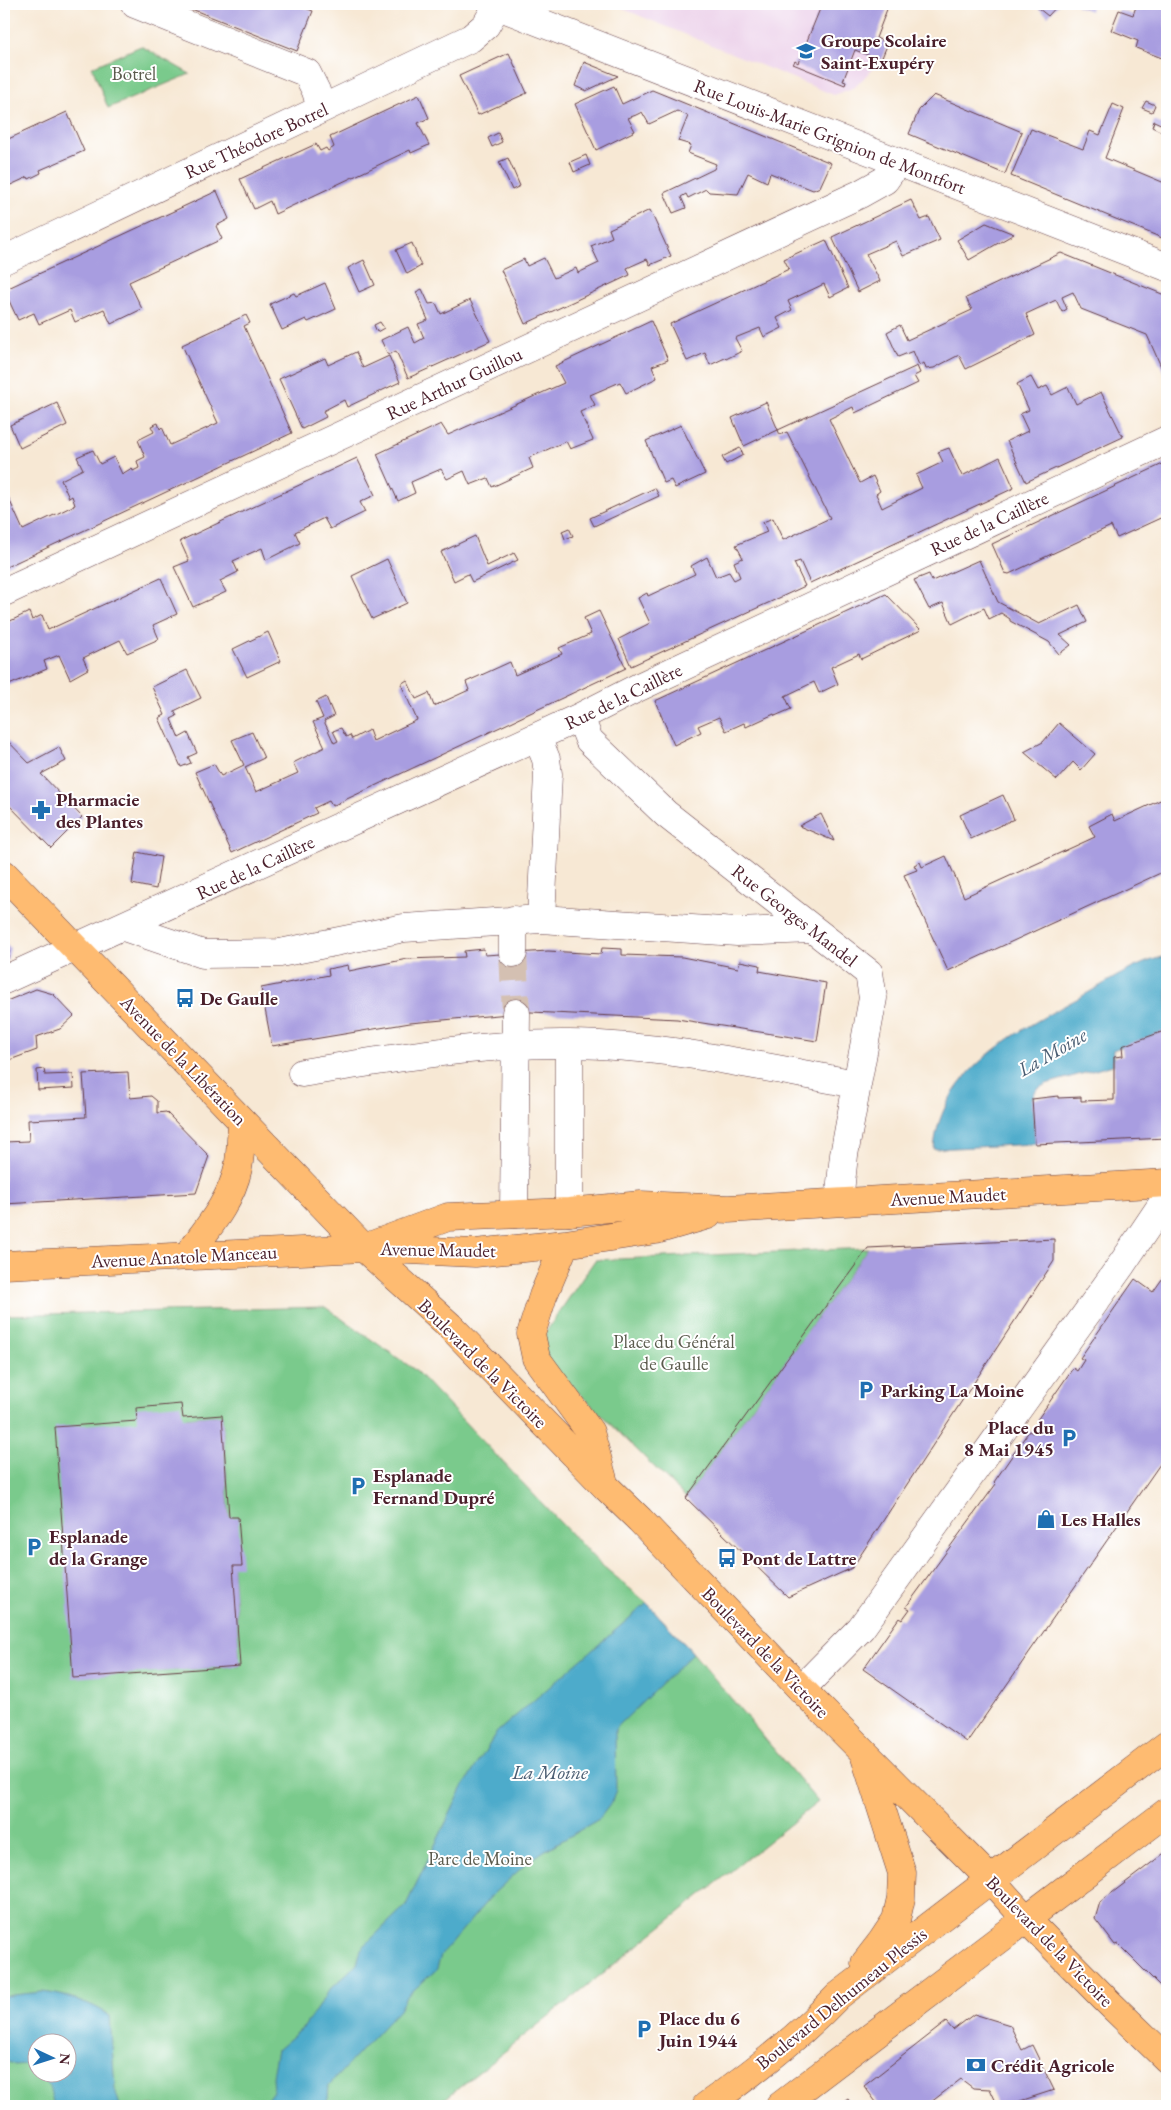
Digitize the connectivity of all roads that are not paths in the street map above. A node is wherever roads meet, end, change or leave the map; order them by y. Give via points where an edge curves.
1 (135, 4) edge
2 (495, 5) edge
3 (321, 109) junction
4 (897, 163) junction
5 (4, 260) edge
6 (1167, 267) edge
7 (1167, 440) edge
8 (4, 592) edge
9 (580, 717) junction
10 (537, 737) junction
11 (4, 874) edge
12 (541, 919) junction
13 (513, 920) junction
14 (124, 927) junction
15 (812, 929) junction
16 (76, 949) junction
17 (514, 953) tunnel mouth
18 (4, 980) edge
19 (516, 1013) tunnel mouth
20 (569, 1044) junction
21 (516, 1046) junction
22 (302, 1073) dead end
23 (857, 1084) junction
24 (242, 1121) junction
25 (1167, 1183) edge
26 (1167, 1196) edge
27 (839, 1201) junction
28 (728, 1209) junction
29 (569, 1212) junction
30 (514, 1214) junction
31 (566, 1244) junction
32 (364, 1248) junction
33 (187, 1256) junction
34 (4, 1265) edge
35 (606, 1487) junction
36 (801, 1690) junction
37 (1167, 1744) edge
38 (863, 1751) junction
39 (1167, 1812) edge
40 (991, 1880) junction
41 (1027, 1920) junction
42 (838, 1996) junction
43 (1167, 2059) edge
44 (706, 2106) edge
45 (780, 2106) edge

1 - 3 street via 307,73
2 - 3 street, Rue Théodore Botrel via 486,25 471,38
2 - 4 street, Rue Louis-Marie Grignion de Montfort
3 - 5 street, Rue Théodore Botrel
4 - 6 street, Rue Louis-Marie Grignion de Montfort
4 - 8 street, Rue Arthur Guillou via 884,180 860,194
7 - 9 street, Rue de la Caillère
9 - 10 street, Rue de la Caillère
9 - 15 street, Rue Georges Mandel via 589,740 666,814
10 - 12 street via 548,774
10 - 14 street, Rue de la Caillère
11 - 16 main road, Avenue de la Libération
12 - 13 street
12 - 15 street via 737,932
13 - 14 street via 404,928 280,953 203,954
13 - 17 street
14 - 16 street, Rue de la Caillère
15 - 23 street, Rue Georges Mandel via 869,973 873,998
16 - 18 street, Rue de la Caillère
16 - 24 main road, Avenue de la Libération
19 - 21 street
20 - 21 street
20 - 23 street via 674,1052
20 - 29 street
21 - 22 street via 396,1058
21 - 30 street
23 - 27 street, Rue Georges Mandel
24 - 32 main road, Avenue de la Libération
24 - 33 main road via 238,1169 230,1192
25 - 27 main road, Avenue Maudet
26 - 36 street via 1111,1280 861,1628
27 - 28 main road, Avenue Maudet
28 - 29 main road, Avenue Maudet via 641,1205
28 - 31 main road, Avenue Maudet via 656,1230
29 - 30 main road, Avenue Maudet
30 - 32 main road, Avenue Maudet via 448,1217
31 - 32 main road, Avenue Maudet via 475,1253
31 - 35 main road via 543,1296 531,1334 536,1358 590,1432
32 - 33 main road, Avenue Anatole Manceau
32 - 35 main road, Boulevard de la Victoire via 450,1326
33 - 34 main road, Avenue Anatole Manceau
35 - 36 main road, Boulevard de la Victoire
36 - 38 main road, Boulevard de la Victoire
37 - 40 main road, Boulevard Delhumeau Plessis
38 - 40 main road, Boulevard de la Victoire
38 - 42 main road via 902,1873 901,1898 896,1920
39 - 41 main road
40 - 41 main road, Boulevard de la Victoire
40 - 42 main road, Boulevard Delhumeau Plessis
41 - 43 main road, Boulevard de la Victoire
41 - 45 main road
42 - 44 main road, Boulevard Delhumeau Plessis via 815,2020

